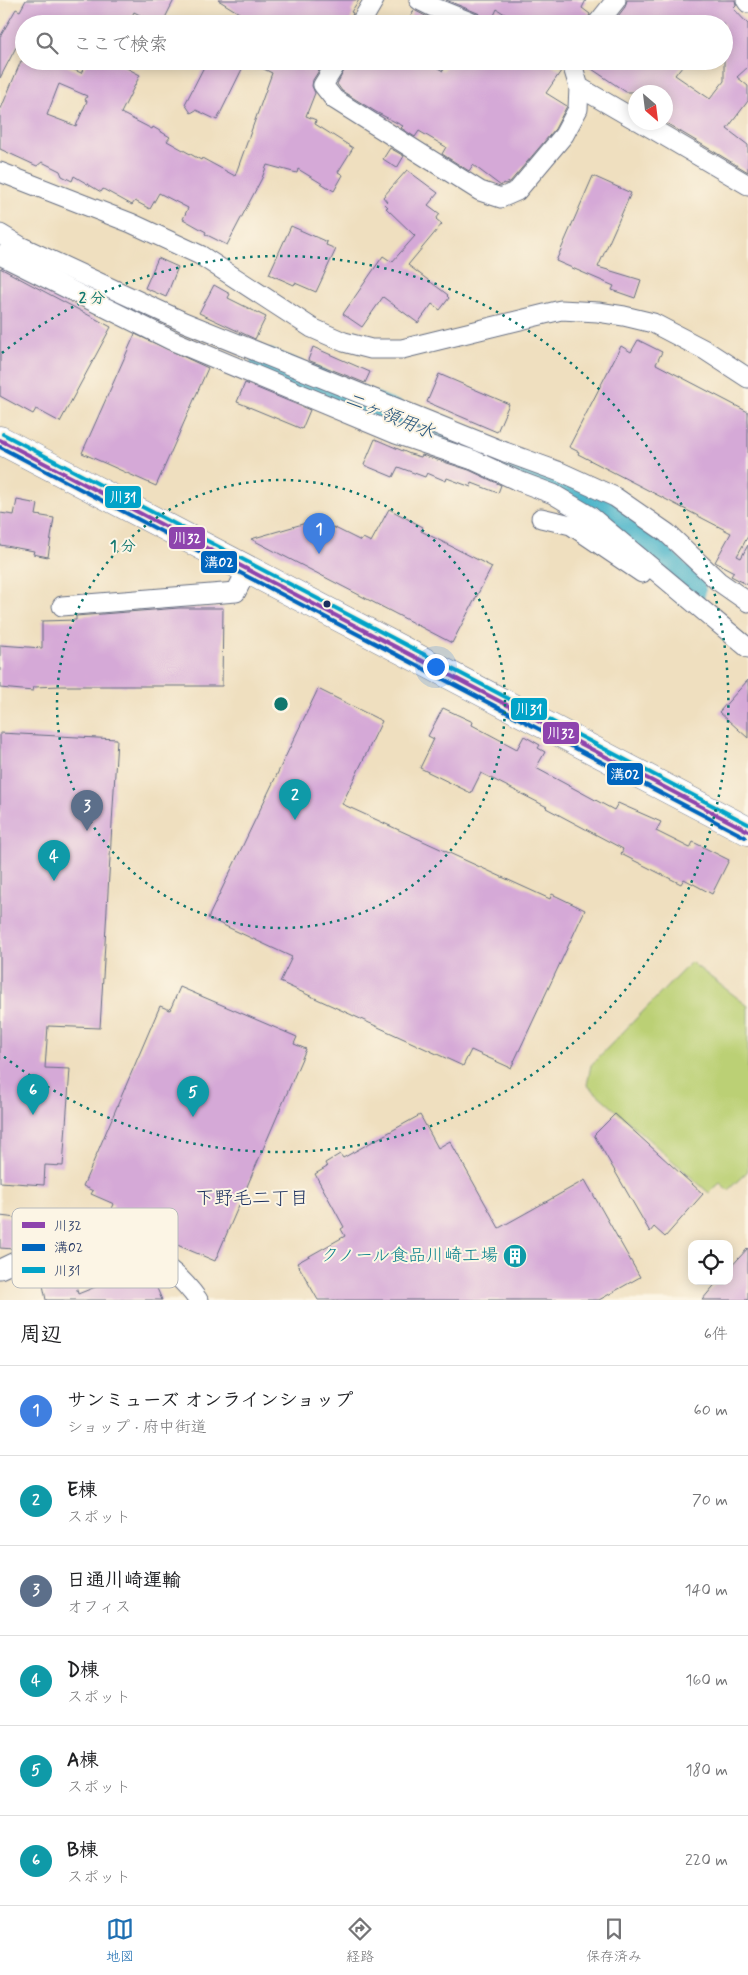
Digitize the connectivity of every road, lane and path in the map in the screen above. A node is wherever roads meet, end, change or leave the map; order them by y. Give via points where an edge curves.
1 (374, 0) edge
2 (419, 0) edge
3 (616, 0) edge
4 (365, 15) edge
5 (451, 15) edge
6 (604, 15) edge
7 (332, 70) edge
8 (574, 70) edge
9 (579, 87) junction
10 (628, 115) edge
11 (655, 130) edge
12 (0, 172) edge
13 (748, 185) edge
14 (0, 234) edge
15 (0, 255) edge
16 (748, 378) edge
17 (0, 440) edge
18 (541, 518) dead end
19 (247, 570) junction
20 (745, 600) edge
21 (62, 606) dead end
22 (748, 648) edge
23 (748, 663) edge
24 (748, 831) edge
25 (12, 1264) edge
26 (0, 1269) edge
27 (178, 1277) edge
28 (198, 1300) edge

1 - 4 street
2 - 5 street
3 - 6 street
7 - 9 street via 323,85 334,99 480,191 501,198 517,191 564,135 578,109
8 - 9 street
9 - 10 street
11 - 13 street
12 - 16 street via 131,223 200,255 312,328 344,342 371,349 402,349 561,310 598,312 653,323 706,350
14 - 20 street via 184,322 615,497 667,533 718,581
15 - 22 street via 170,340 396,434 472,460 553,494 590,516
17 - 19 highway
18 - 23 street via 571,525 641,572
19 - 21 street via 236,592
19 - 24 highway
25 - 26 street
27 - 28 street

